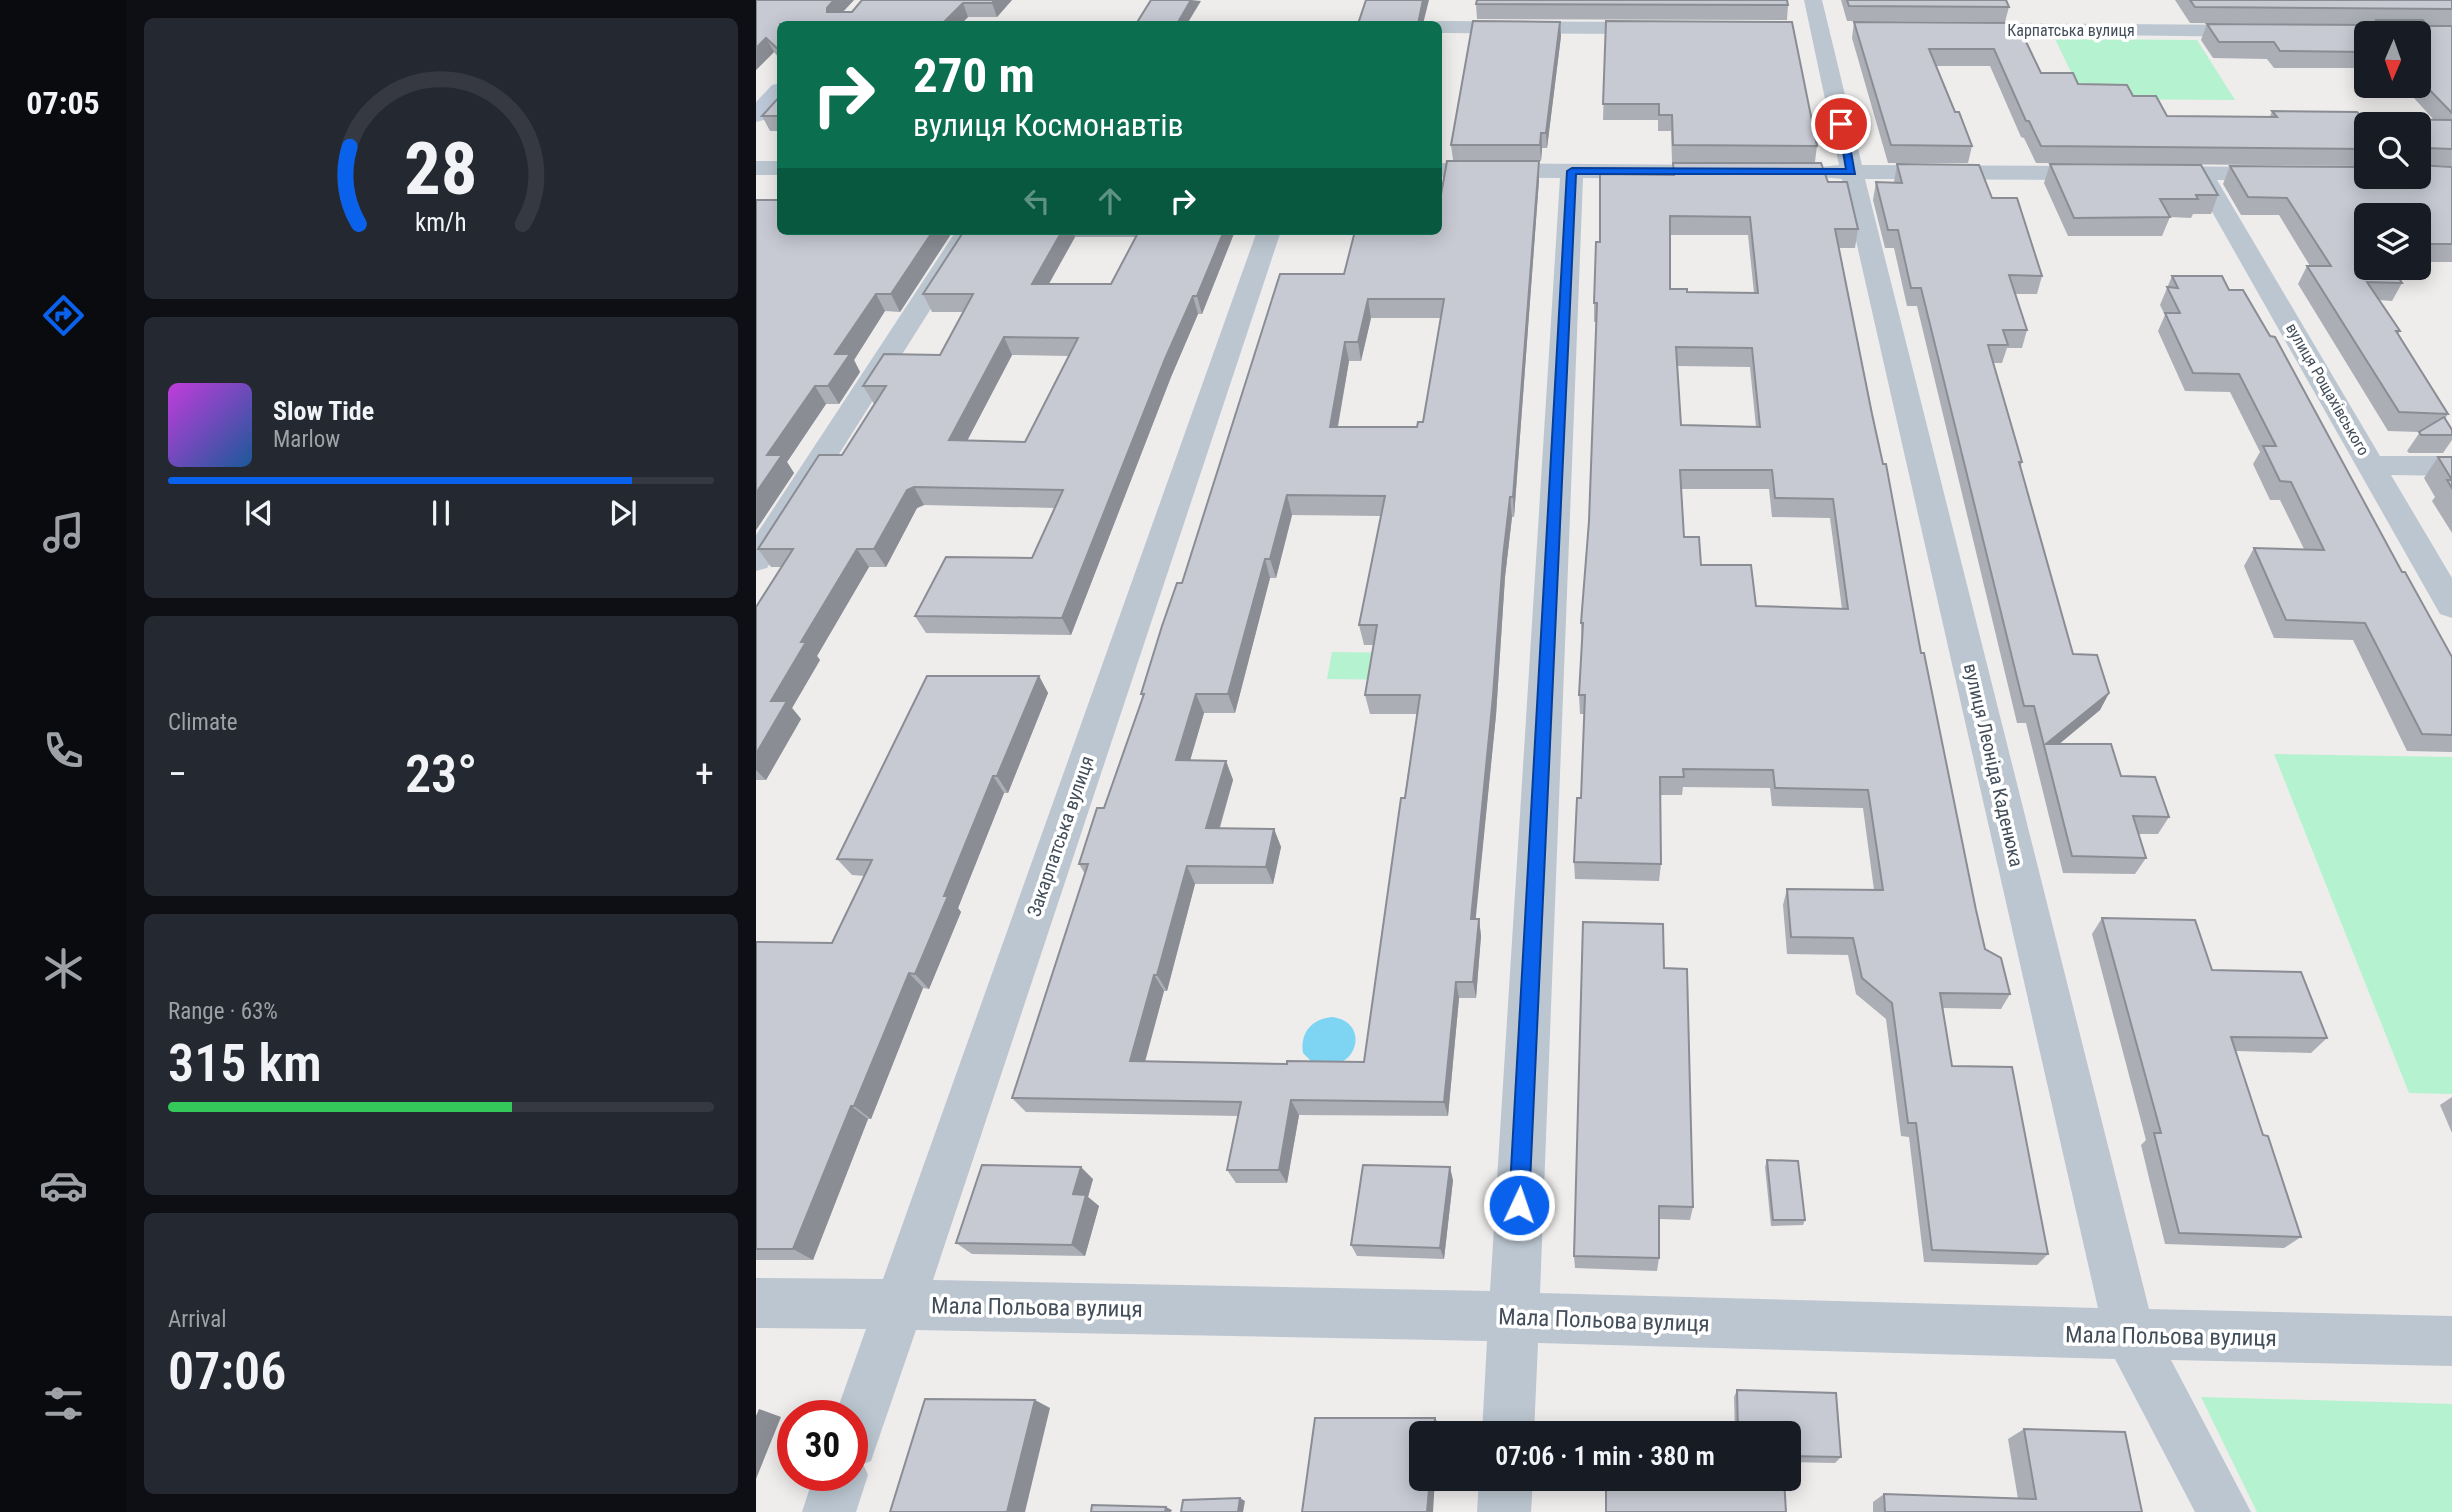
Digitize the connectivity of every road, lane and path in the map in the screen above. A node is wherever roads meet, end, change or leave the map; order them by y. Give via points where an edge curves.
1 (2112, 10) dead end
2 (1815, 21) edge
3 (1442, 27) edge
4 (1670, 28) edge
5 (1944, 29) edge
6 (2123, 30) junction
7 (2274, 32) edge
8 (777, 93) edge
9 (756, 115) edge
10 (756, 167) edge
11 (777, 168) edge
12 (1442, 170) edge
13 (1572, 171) junction
14 (1745, 172) edge
15 (1812, 172) edge
16 (1852, 172) junction
17 (2202, 174) junction
18 (2354, 175) edge
19 (965, 235) edge
20 (1268, 235) edge
21 (2372, 465) junction
22 (2452, 466) edge
23 (756, 560) edge
24 (2452, 606) edge
25 (756, 1303) edge
26 (899, 1304) junction
27 (1513, 1317) junction
28 (2130, 1335) junction
29 (2452, 1341) edge
30 (866, 1400) edge
31 (1509, 1421) edge
32 (836, 1491) edge
33 (1505, 1491) edge
34 (829, 1512) edge
35 (1504, 1512) edge
36 (2224, 1512) edge

1 - 6 street
2 - 16 street, вулиця Леоніда Каденюка
3 - 4 street
5 - 6 street, Карпатська вулиця
6 - 7 street, Карпатська вулиця
8 - 9 main road
10 - 11 street
12 - 13 street
13 - 14 street
13 - 27 street
15 - 16 street
16 - 17 street
16 - 28 street, вулиця Леоніда Каденюка
17 - 18 street
17 - 21 street, вулиця Рощахівського
19 - 23 street
20 - 26 street, Закарпатська вулиця
21 - 22 street
21 - 24 street, вулиця Рощахівського
25 - 26 street, Мала Польова вулиця
26 - 27 street, Мала Польова вулиця
26 - 30 street, Закарпатська вулиця
27 - 28 street, Мала Польова вулиця
27 - 31 street
28 - 29 street, Мала Польова вулиця
28 - 36 street, вулиця Леоніда Каденюка
32 - 34 street
33 - 35 street

